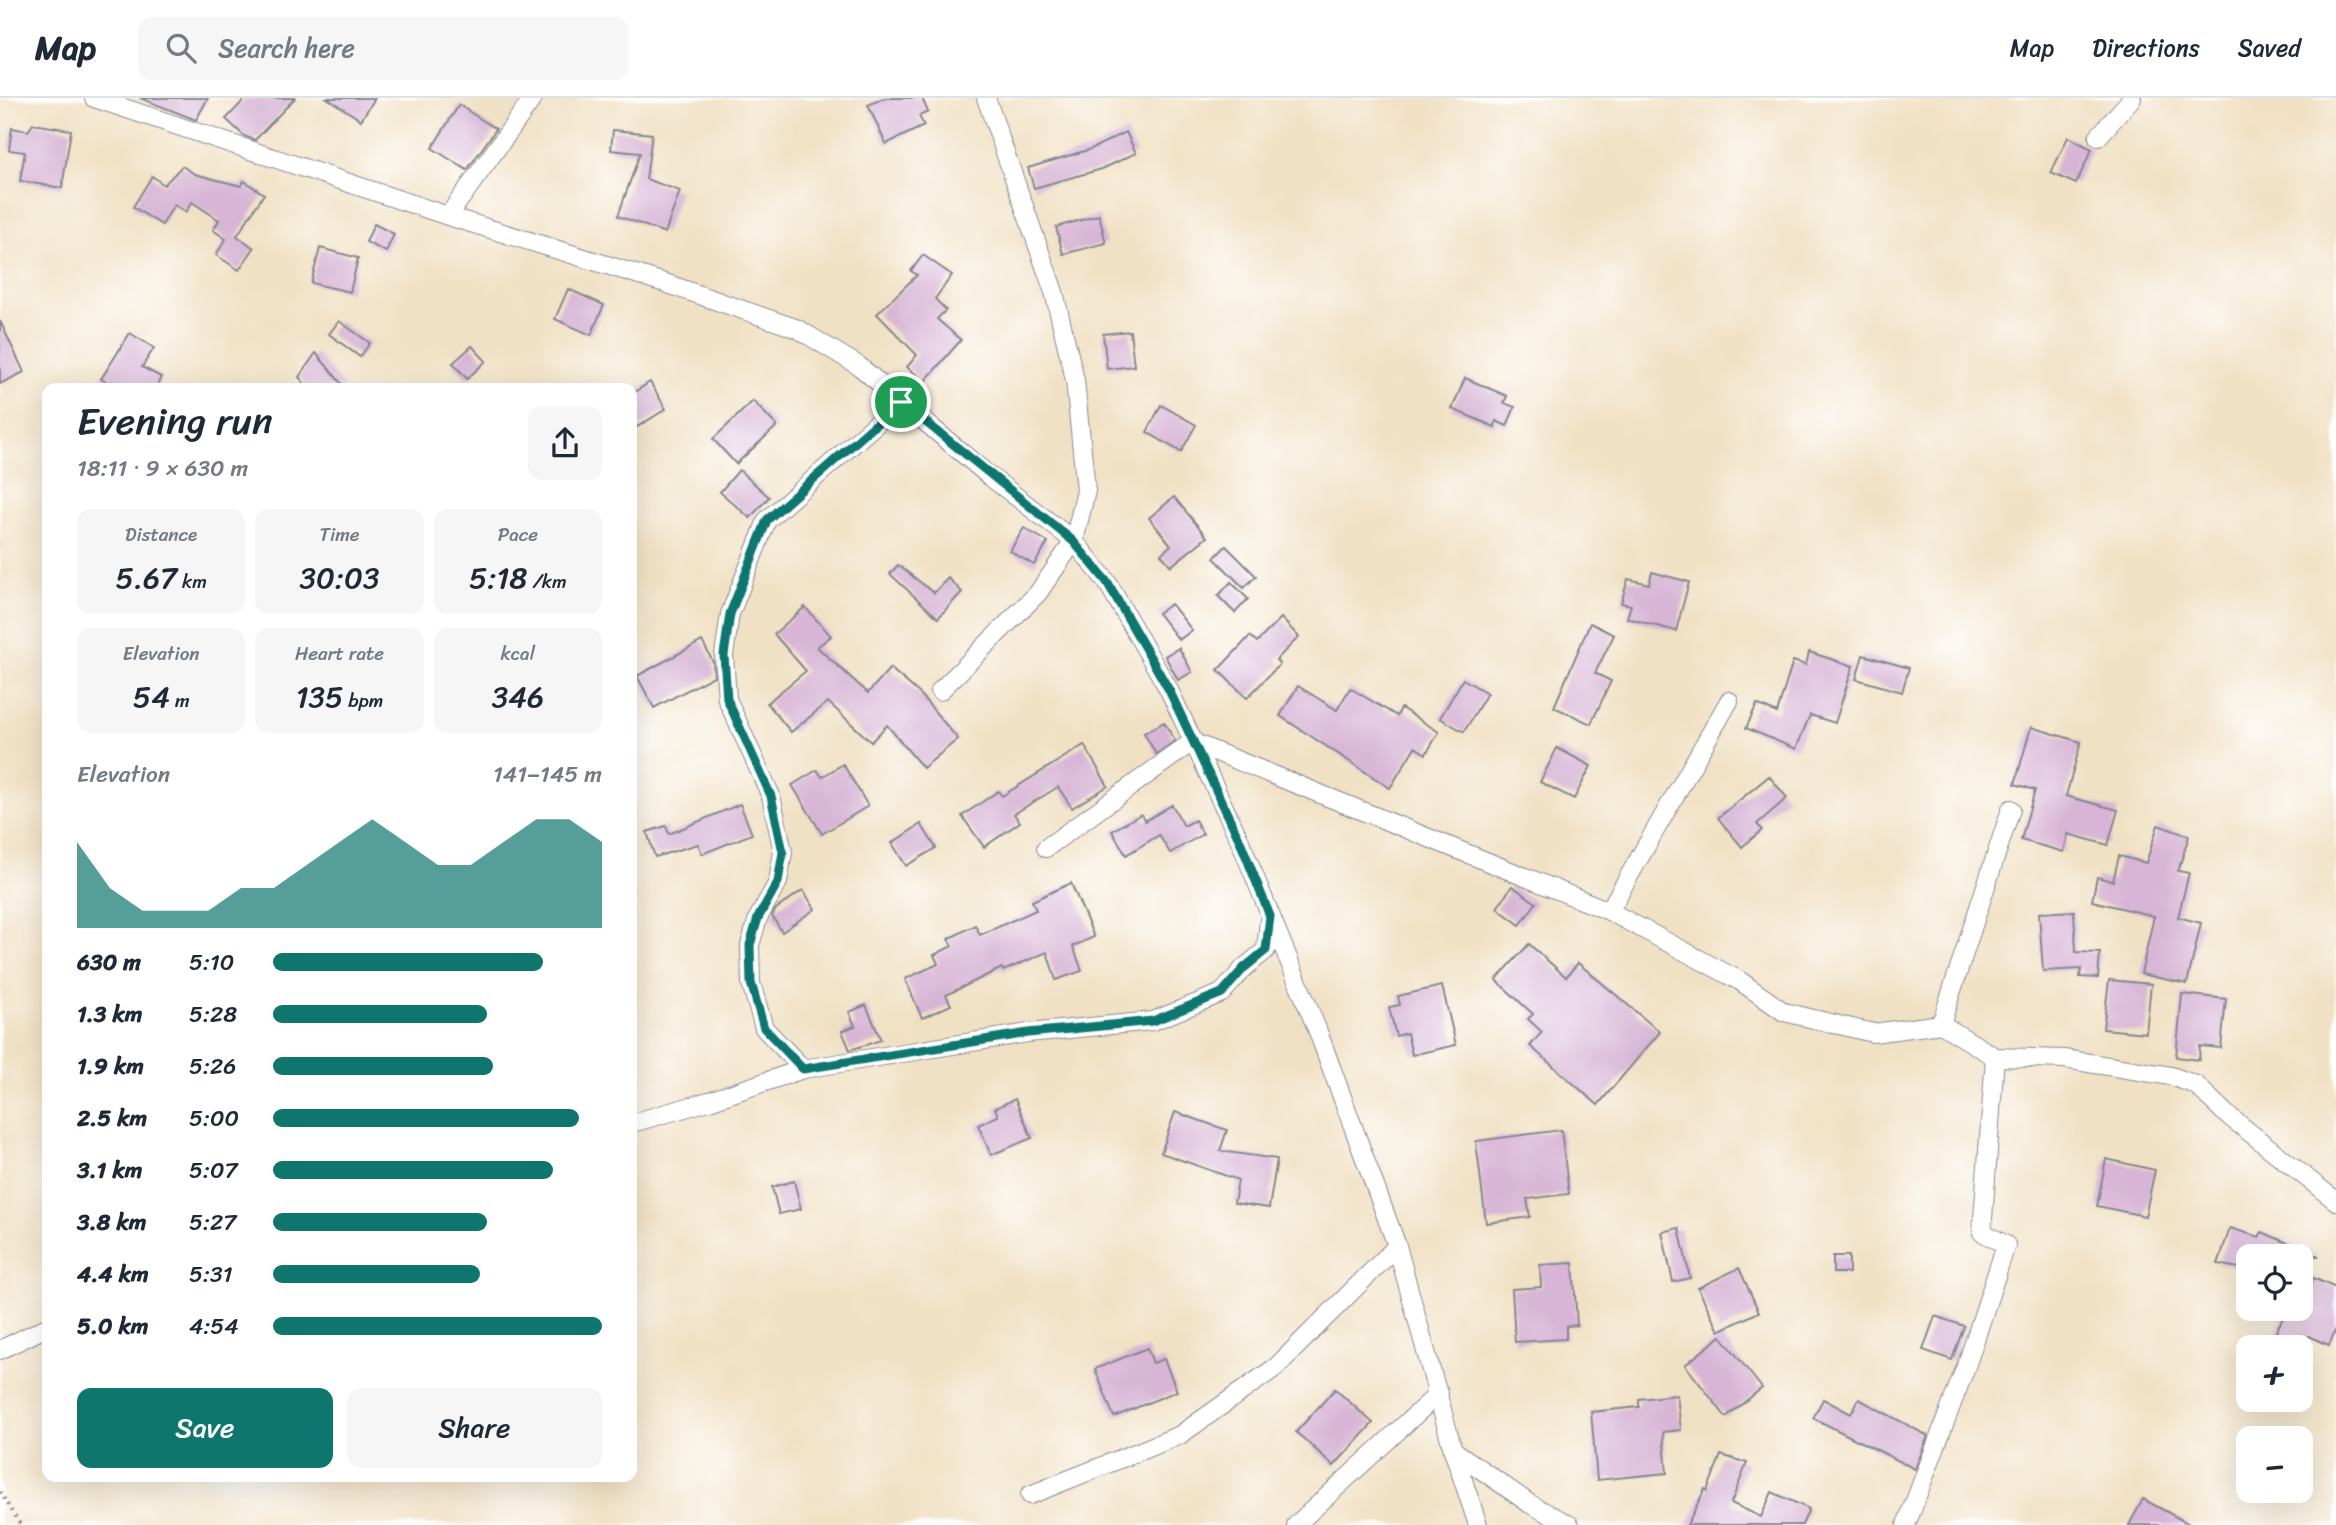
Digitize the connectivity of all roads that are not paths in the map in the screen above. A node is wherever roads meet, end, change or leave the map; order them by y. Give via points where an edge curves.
1 (93, 98) edge
2 (533, 98) edge
3 (986, 98) edge
4 (2132, 98) edge
5 (2098, 137) dead end
6 (448, 216) junction
7 (901, 402) junction
8 (1073, 541) junction
9 (940, 691) dead end
10 (1729, 701) dead end
11 (1192, 743) junction
12 (2011, 809) dead end
13 (1046, 848) dead end
14 (1609, 911) junction
15 (1270, 916) junction
16 (1941, 1024) junction
17 (1995, 1057) junction
18 (803, 1069) junction
19 (637, 1122) edge
20 (2336, 1201) edge
21 (1397, 1246) junction
22 (42, 1329) edge
23 (0, 1350) edge
24 (1439, 1393) junction
25 (1453, 1450) junction
26 (1030, 1495) dead end
27 (1296, 1525) edge
28 (1478, 1525) edge
29 (1570, 1525) edge
30 (1906, 1525) edge

1 - 6 street
2 - 6 street
3 - 8 street via 1054,292 1075,380 1086,491
4 - 5 street
6 - 7 street via 798,329 859,366
7 - 8 street
7 - 18 street via 767,520 730,614 724,655 727,699 771,796 783,852 778,882 758,918 750,945 751,983 764,1028
8 - 9 street via 1038,593
8 - 11 street via 1114,594 1169,690
10 - 14 street
11 - 13 street
11 - 14 street
11 - 15 street
12 - 16 street
14 - 16 street via 1740,981 1784,1012 1873,1032
15 - 18 street via 1266,950 1222,993 1153,1021 1028,1033
15 - 21 street
16 - 17 street
17 - 20 street via 2064,1059 2171,1076 2196,1085
17 - 30 street via 1982,1232 2006,1245
18 - 19 street
21 - 24 street
21 - 26 street via 1276,1367 1180,1435
22 - 23 street
24 - 25 street
24 - 27 street
25 - 28 street
25 - 29 street via 1530,1504

